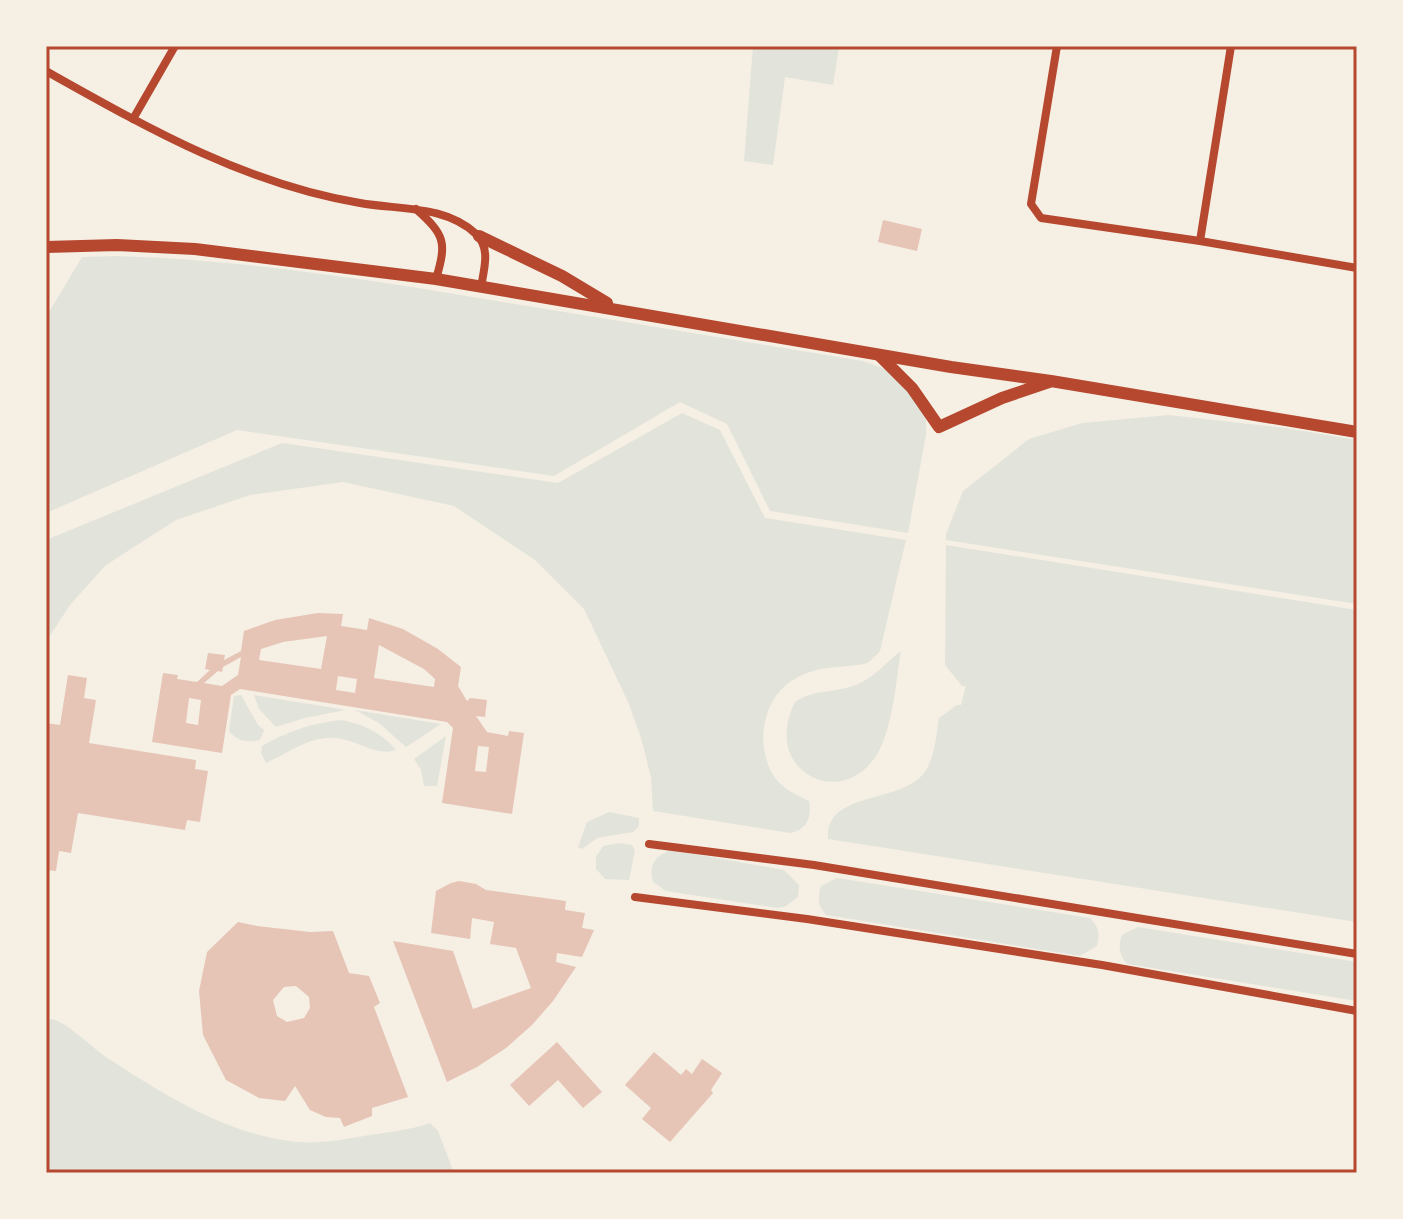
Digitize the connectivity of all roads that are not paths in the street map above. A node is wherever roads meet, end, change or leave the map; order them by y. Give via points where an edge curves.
1 (175, 46) edge
2 (1057, 46) edge
3 (1231, 46) edge
4 (46, 71) edge
5 (133, 119) junction
6 (416, 208) junction
7 (479, 236) junction
8 (1200, 241) junction
9 (46, 247) edge
10 (1357, 268) edge
11 (436, 279) junction
12 (481, 287) junction
13 (614, 308) junction
14 (879, 355) junction
15 (1051, 381) junction
16 (1357, 432) edge
17 (649, 844) dead end
18 (635, 897) dead end
19 (1357, 954) edge
20 (1357, 1011) edge

1 - 5 street
2 - 8 street via 1031,204 1036,214
3 - 8 street
4 - 5 street
5 - 6 street via 291,188 367,205
6 - 7 street
6 - 11 street via 438,228 442,241
7 - 12 street via 486,260
7 - 13 highway
8 - 10 street
9 - 11 highway via 195,249
11 - 12 highway
12 - 13 highway
13 - 14 highway
14 - 15 highway
14 - 15 highway via 912,388 939,427
15 - 16 highway
17 - 19 street via 814,865
18 - 20 street via 1071,960

